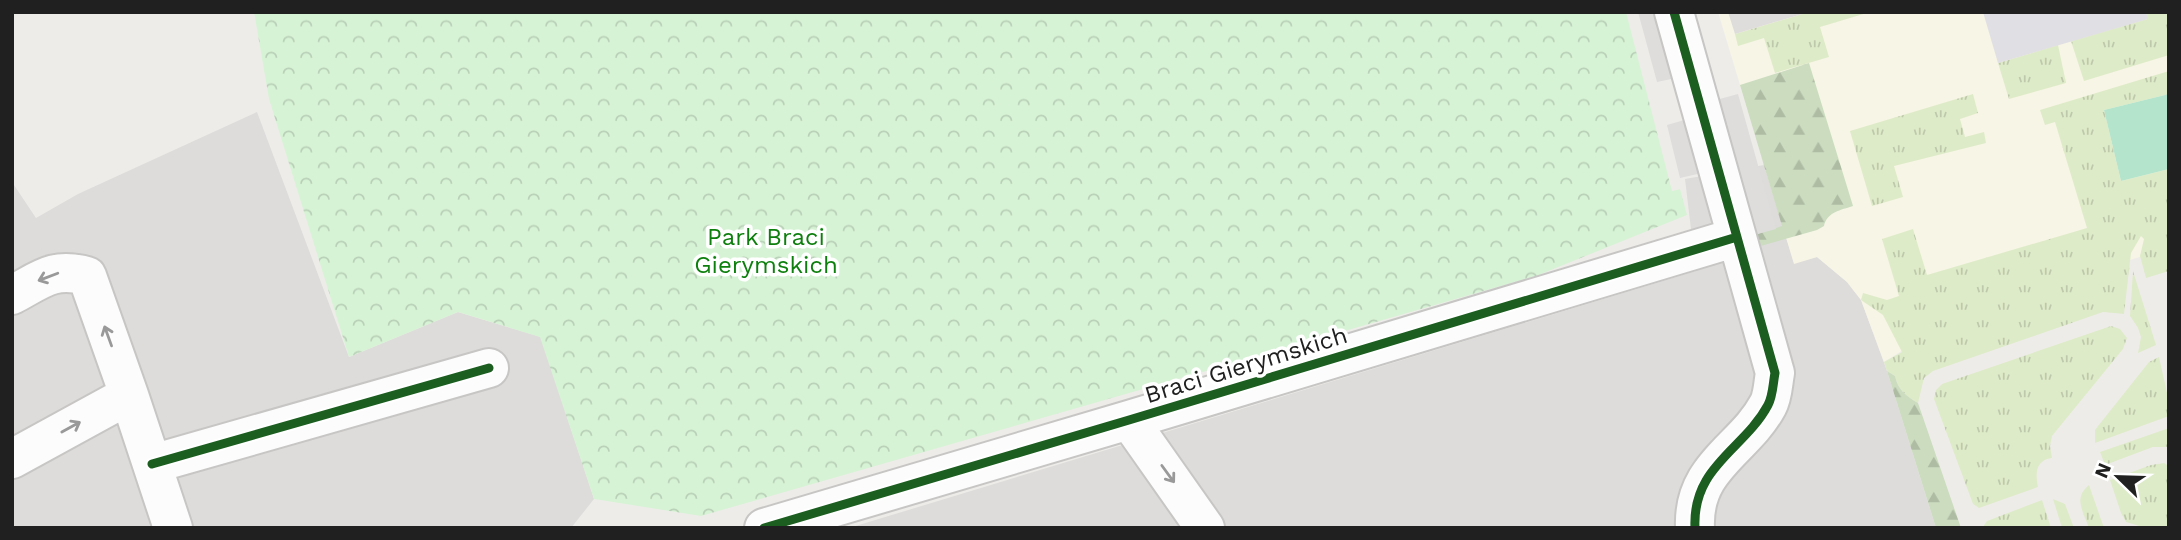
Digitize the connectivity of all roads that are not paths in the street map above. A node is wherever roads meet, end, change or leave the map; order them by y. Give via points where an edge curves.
1 (1674, 12) edge
2 (1737, 237) junction
3 (12, 295) edge
4 (489, 368) dead end
5 (129, 395) junction
6 (1129, 420) junction
7 (12, 459) edge
8 (152, 464) junction
9 (173, 528) edge
10 (764, 528) edge
11 (1205, 528) edge
12 (1695, 528) edge

1 - 2 street
2 - 6 street, Braci Gierymskich
2 - 12 street via 1775,373 1769,403 1753,427 1714,466 1700,493
5 -> 3 street via 87,276 52,274
4 - 8 street
7 -> 5 street
5 - 8 street
6 - 10 street, Braci Gierymskich
6 -> 11 street
8 - 9 street

